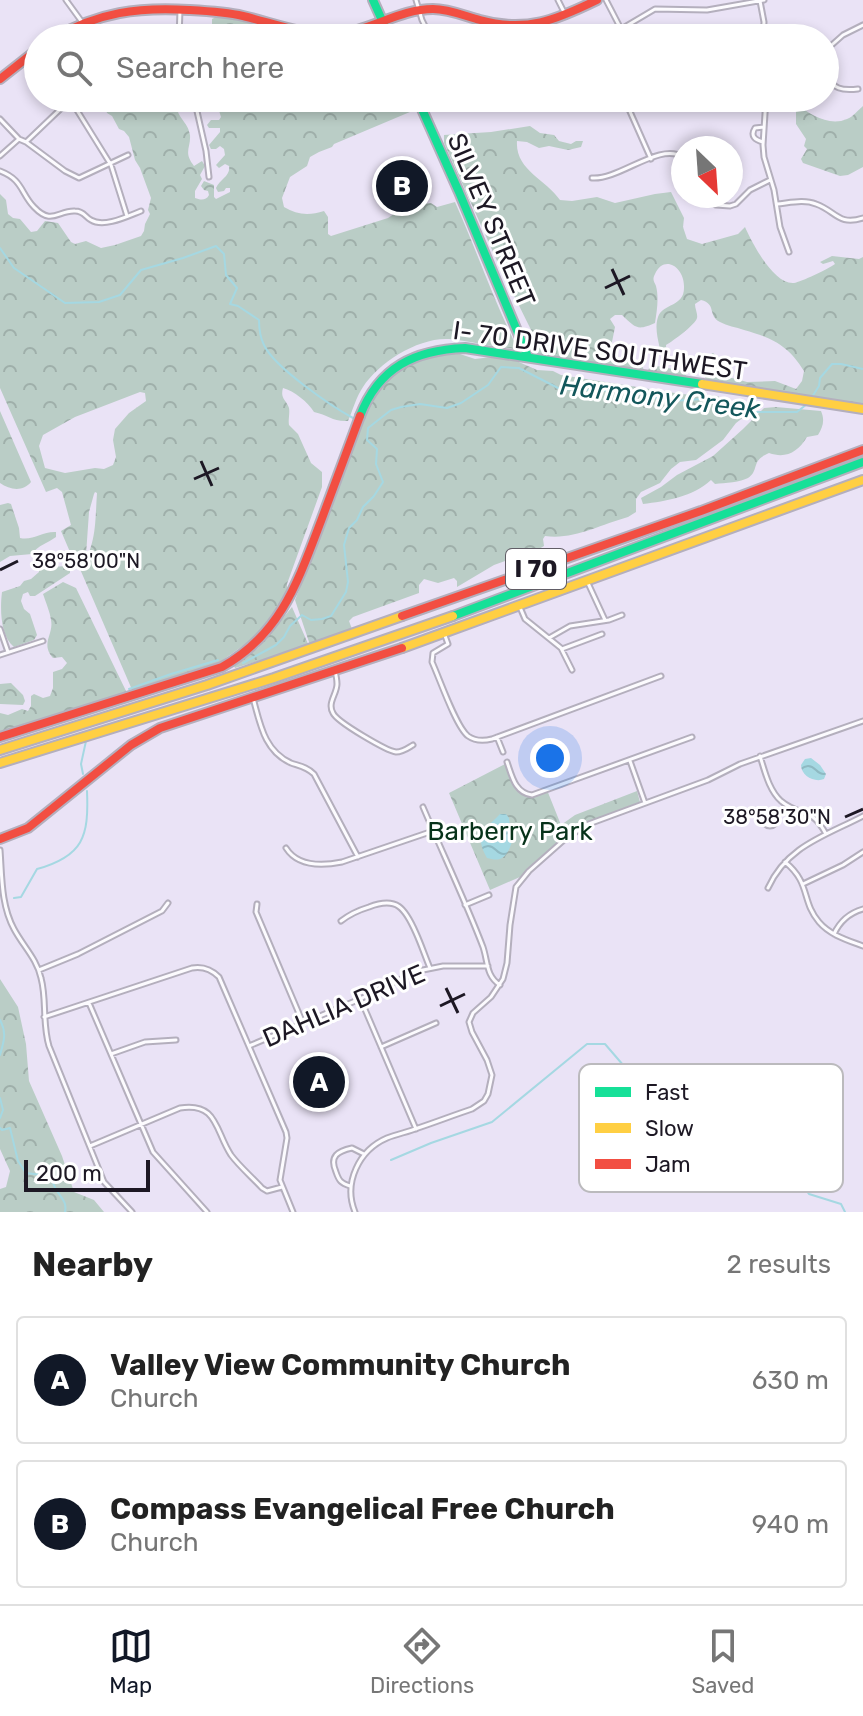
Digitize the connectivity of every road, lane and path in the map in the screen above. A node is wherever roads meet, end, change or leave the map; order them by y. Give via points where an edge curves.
1 (66, 0) edge
2 (373, 0) edge
3 (558, 0) edge
4 (597, 0) edge
5 (606, 0) edge
6 (762, 0) edge
7 (417, 5) edge
8 (180, 10) junction
9 (566, 16) junction
10 (383, 21) junction
11 (82, 22) junction
12 (78, 24) edge
13 (180, 24) edge
14 (276, 24) edge
15 (374, 24) edge
16 (384, 24) edge
17 (425, 24) edge
18 (497, 24) edge
19 (541, 24) edge
20 (618, 24) edge
21 (630, 24) edge
22 (764, 24) edge
23 (863, 25) edge
24 (839, 39) edge
25 (24, 60) edge
26 (0, 79) edge
27 (839, 89) edge
28 (858, 89) dead end
29 (57, 112) edge
30 (79, 112) edge
31 (197, 112) edge
32 (423, 112) edge
33 (630, 112) edge
34 (765, 112) edge
35 (0, 119) edge
36 (764, 127) junction
37 (19, 139) junction
38 (26, 142) junction
39 (763, 142) junction
40 (671, 153) edge
41 (1, 155) edge
42 (128, 155) dead end
43 (651, 159) junction
44 (111, 165) junction
45 (0, 171) edge
46 (209, 177) dead end
47 (592, 178) dead end
48 (770, 180) junction
49 (743, 199) edge
50 (777, 204) junction
51 (141, 211) dead end
52 (127, 216) junction
53 (863, 218) edge
54 (789, 252) dead end
55 (528, 357) junction
56 (863, 409) edge
57 (863, 450) edge
58 (863, 462) edge
59 (863, 480) edge
60 (587, 581) junction
61 (519, 605) junction
62 (622, 615) dead end
63 (605, 620) junction
64 (0, 629) edge
65 (444, 633) junction
66 (602, 634) dead end
67 (549, 638) junction
68 (43, 641) dead end
69 (562, 649) junction
70 (8, 652) junction
71 (0, 655) edge
72 (572, 670) dead end
73 (335, 671) junction
74 (661, 676) dead end
75 (253, 698) junction
76 (863, 721) edge
77 (0, 737) edge
78 (497, 737) junction
79 (692, 737) dead end
80 (413, 745) dead end
81 (0, 750) edge
82 (503, 752) dead end
83 (760, 756) junction
84 (629, 760) junction
85 (507, 762) dead end
86 (0, 763) edge
87 (645, 803) junction
88 (423, 807) dead end
89 (863, 816) edge
90 (433, 831) junction
91 (826, 835) junction
92 (0, 839) edge
93 (286, 848) dead end
94 (0, 850) edge
95 (863, 852) edge
96 (358, 857) junction
97 (785, 862) junction
98 (803, 884) junction
99 (768, 888) dead end
100 (489, 895) dead end
101 (168, 903) dead end
102 (257, 904) dead end
103 (465, 905) junction
104 (863, 909) edge
105 (341, 921) dead end
106 (834, 934) junction
107 (863, 946) edge
108 (488, 966) junction
109 (430, 968) junction
110 (39, 970) junction
111 (500, 985) junction
112 (360, 999) junction
113 (89, 1003) junction
114 (44, 1017) junction
115 (303, 1023) junction
116 (436, 1023) dead end
117 (176, 1040) dead end
118 (249, 1046) junction
119 (381, 1047) junction
120 (111, 1054) junction
121 (141, 1125) junction
122 (416, 1129) junction
123 (90, 1146) junction
124 (364, 1154) junction
125 (350, 1186) junction
126 (282, 1187) junction
127 (132, 1212) edge
128 (207, 1212) edge
129 (293, 1212) edge
130 (355, 1212) edge

1 - 11 street
2 - 10 main road
3 - 9 street
4 - 9 main road
5 - 20 street
6 - 21 street via 707,10 655,9
6 - 22 street
7 - 10 main road
7 - 17 street
7 - 18 main road
8 - 11 main road via 136,9
8 - 13 street
8 - 14 main road
9 - 19 main road
10 - 15 main road
10 - 16 main road
11 - 12 main road
23 - 24 street
25 - 26 main road
27 - 28 street
29 - 38 street
30 - 44 street
31 - 46 street
32 - 55 main road, SILVEY STREET
33 - 43 street
34 - 36 street
35 - 37 street
36 - 39 street
36 - 39 street via 752,133
37 - 38 street
37 - 41 street
38 - 44 street via 79,178
39 - 48 street
40 - 43 street
42 - 44 street
43 - 47 street
44 - 52 street
45 - 52 street via 19,182 44,215 73,210 102,223
48 - 49 street
48 - 50 street
50 - 53 street via 807,201 842,220
50 - 54 street
51 - 52 street
55 - 56 main road, I- 70 DRIVE SOUTHWEST
55 - 77 main road, I- 70 DRIVE SOUTHWEST via 446,348 409,359 383,378 366,401 283,611 234,661
57 - 81 main road, I 70 via 207,685
58 - 86 main road, I 70 via 466,612
59 - 60 main road
60 - 61 main road
60 - 63 street
61 - 65 main road
61 - 67 street via 525,619
62 - 63 street
63 - 67 street via 570,626
64 - 70 street
65 - 73 main road
65 - 78 street via 448,644 433,653 432,662 462,730 472,739
66 - 69 street
67 - 69 street
68 - 70 street
69 - 72 street
70 - 71 street
73 - 75 main road
73 - 80 street via 331,711 337,718 389,750
74 - 78 street
75 - 92 main road via 160,728 28,828
75 - 96 street via 268,743 281,757 314,774
76 - 83 street
78 - 82 street
79 - 84 street
83 - 87 street
83 - 91 street via 779,799 810,815
84 - 85 street via 532,795 517,787
84 - 87 street
87 - 111 street via 586,825 519,881
88 - 90 street
89 - 91 street
90 - 96 street
90 - 103 street
91 - 97 street
93 - 96 street via 310,864
94 - 110 street via 7,913
95 - 98 street
97 - 98 street
97 - 99 street
98 - 106 street via 813,913
100 - 103 street
101 - 110 street via 162,911
102 - 115 street
103 - 108 street
104 - 106 street via 849,915
105 - 109 street via 373,905 395,904 409,917
106 - 107 street
108 - 109 street, DAHLIA DRIVE
108 - 111 street
109 - 112 street, DAHLIA DRIVE
110 - 114 street
111 - 122 street via 469,1022 492,1075 484,1101
112 - 115 street, DAHLIA DRIVE
112 - 119 street
113 - 114 street
113 - 118 street via 198,967 213,971
113 - 120 street
114 - 123 street via 49,1046
115 - 118 street, DAHLIA DRIVE
116 - 119 street
117 - 120 street via 145,1042
118 - 126 street via 287,1138
119 - 122 street
120 - 121 street
121 - 123 street
121 - 126 street via 180,1108 201,1108 214,1120 233,1157 262,1188
121 - 128 street via 153,1152
122 - 124 street via 384,1139
123 - 127 street via 104,1182
124 - 125 street
124 - 125 street via 352,1148 333,1160 339,1180
125 - 130 street
126 - 129 street

